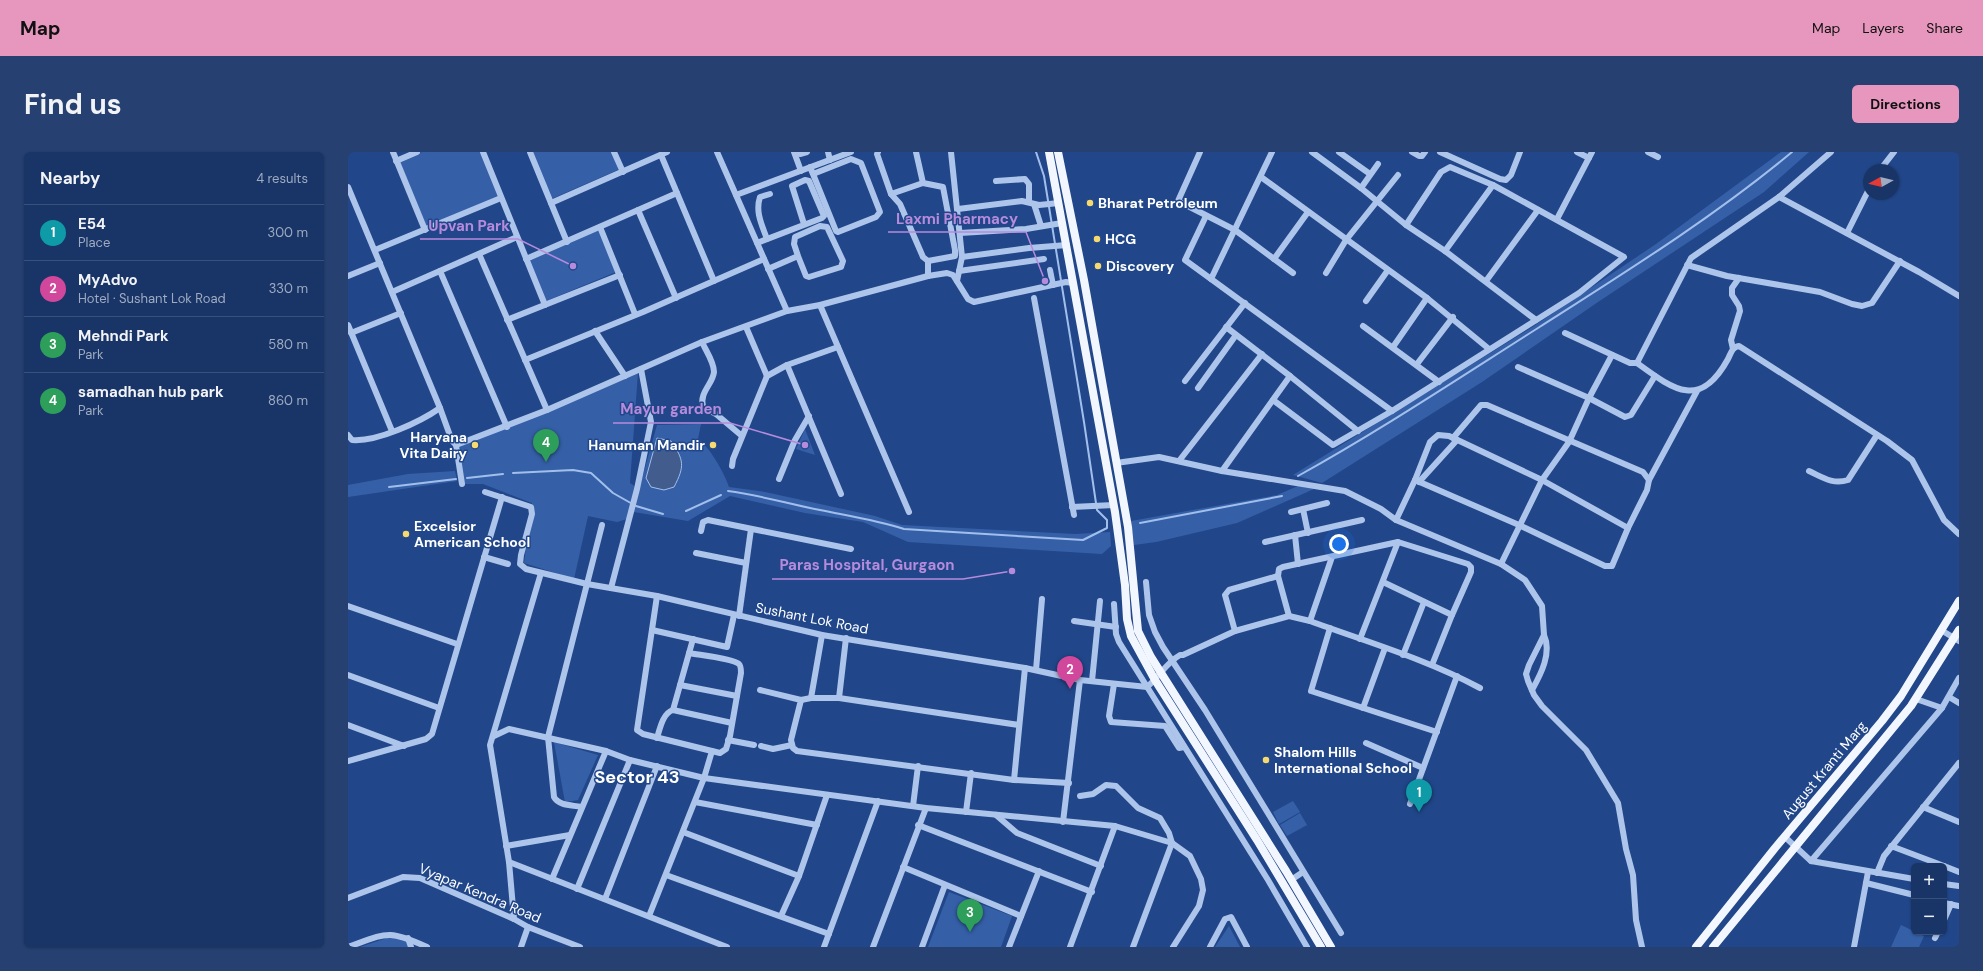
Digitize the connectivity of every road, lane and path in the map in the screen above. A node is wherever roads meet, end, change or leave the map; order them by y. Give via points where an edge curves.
1 (393, 152) edge
2 (417, 152) edge
3 (491, 152) edge
4 (530, 152) edge
5 (614, 152) edge
6 (718, 152) edge
7 (794, 152) edge
8 (798, 152) edge
9 (807, 152) edge
10 (828, 152) edge
11 (851, 152) edge
12 (878, 152) edge
13 (916, 152) edge
14 (951, 152) edge
15 (1049, 152) edge
16 (1058, 152) edge
17 (1200, 152) edge
18 (1272, 152) edge
19 (1312, 152) edge
20 (1339, 152) edge
21 (1412, 152) edge
22 (1425, 152) edge
23 (1440, 152) edge
24 (1520, 152) edge
25 (1577, 152) edge
26 (1648, 152) edge
27 (1831, 152) edge
28 (1894, 152) edge
29 (664, 153) edge
30 (483, 154) edge
31 (1591, 155) edge
32 (1658, 157) dead end
33 (830, 160) junction
34 (396, 161) junction
35 (1378, 164) dead end
36 (1885, 164) edge
37 (810, 167) junction
38 (801, 171) junction
39 (623, 172) junction
40 (813, 174) junction
41 (1370, 174) junction
42 (1398, 175) dead end
43 (1261, 177) junction
44 (996, 181) dead end
45 (923, 184) junction
46 (1493, 185) junction
47 (348, 187) edge
48 (1361, 188) junction
49 (677, 193) junction
50 (770, 194) dead end
51 (891, 194) junction
52 (736, 195) junction
53 (1779, 197) junction
54 (502, 198) junction
55 (1863, 200) edge
56 (1376, 201) junction
57 (1034, 203) junction
58 (1054, 203) junction
59 (551, 204) junction
60 (958, 209) junction
61 (638, 210) junction
62 (1538, 210) junction
63 (1308, 212) junction
64 (1206, 216) junction
65 (1556, 219) junction
66 (804, 224) junction
67 (1051, 225) junction
68 (1406, 225) junction
69 (600, 227) junction
70 (425, 230) junction
71 (1235, 230) junction
72 (1847, 233) junction
73 (960, 234) junction
74 (518, 237) junction
75 (767, 239) junction
76 (1346, 240) junction
77 (567, 242) junction
78 (757, 244) junction
79 (1062, 246) junction
80 (375, 250) junction
81 (1445, 251) junction
82 (479, 254) junction
83 (798, 256) junction
84 (962, 257) junction
85 (526, 259) junction
86 (764, 259) junction
87 (1044, 259) dead end
88 (1274, 259) junction
89 (928, 261) junction
90 (1900, 261) junction
91 (380, 263) junction
92 (1687, 265) junction
93 (768, 268) junction
94 (1050, 270) dead end
95 (1388, 270) junction
96 (959, 271) junction
97 (440, 272) junction
98 (1293, 273) dead end
99 (1326, 273) dead end
100 (620, 275) junction
101 (348, 276) edge
102 (928, 276) junction
103 (1739, 278) junction
104 (1211, 279) junction
105 (714, 281) junction
106 (956, 281) junction
107 (1486, 281) junction
108 (1070, 282) junction
109 (1054, 284) junction
110 (392, 292) junction
111 (1959, 296) edge
112 (676, 298) junction
113 (1034, 298) dead end
114 (1427, 298) junction
115 (1366, 301) dead end
116 (1245, 303) junction
117 (545, 305) junction
118 (820, 305) junction
119 (787, 312) junction
120 (401, 313) junction
121 (635, 314) junction
122 (1453, 317) junction
123 (508, 320) junction
124 (1536, 320) junction
125 (348, 325) edge
126 (1363, 326) dead end
127 (746, 327) junction
128 (1226, 327) junction
129 (595, 331) junction
130 (351, 333) junction
131 (1565, 333) dead end
132 (1236, 335) junction
133 (702, 342) junction
134 (838, 347) junction
135 (1393, 347) junction
136 (1489, 349) junction
137 (1733, 349) junction
138 (1262, 354) junction
139 (1612, 355) junction
140 (525, 360) junction
141 (1637, 363) junction
142 (1416, 364) junction
143 (788, 365) junction
144 (1518, 367) dead end
145 (641, 369) junction
146 (625, 376) junction
147 (767, 376) junction
148 (1290, 376) junction
149 (1655, 376) junction
150 (1185, 381) dead end
151 (1439, 382) junction
152 (1198, 388) dead end
153 (1697, 391) junction
154 (1589, 398) junction
155 (1273, 400) junction
156 (440, 408) junction
157 (547, 410) junction
158 (1392, 411) junction
159 (809, 416) junction
160 (507, 426) junction
161 (392, 431) junction
162 (1358, 431) junction
163 (348, 435) edge
164 (1877, 435) junction
165 (742, 436) junction
166 (1455, 439) junction
167 (1569, 442) junction
168 (456, 445) junction
169 (1179, 460) junction
170 (1116, 463) junction
171 (732, 466) dead end
172 (1222, 471) junction
173 (1809, 471) dead end
174 (779, 479) dead end
175 (1542, 480) junction
176 (1649, 480) junction
177 (1417, 481) junction
178 (462, 484) dead end
179 (485, 492) dead end
180 (841, 494) dead end
181 (502, 497) junction
182 (1327, 503) dead end
183 (1114, 505) junction
184 (1072, 507) junction
185 (1303, 509) junction
186 (909, 512) dead end
187 (1291, 512) dead end
188 (1074, 515) dead end
189 (1362, 520) dead end
190 (1396, 520) junction
191 (602, 525) dead end
192 (1519, 525) junction
193 (751, 528) junction
194 (1628, 528) junction
195 (701, 531) dead end
196 (1308, 533) junction
197 (1959, 534) edge
198 (1295, 535) junction
199 (1265, 542) dead end
200 (1398, 542) junction
201 (851, 549) dead end
202 (696, 553) dead end
203 (484, 557) junction
204 (1332, 557) junction
205 (746, 563) junction
206 (508, 564) dead end
207 (1298, 564) junction
208 (1501, 564) junction
209 (541, 573) junction
210 (1278, 576) junction
211 (1146, 582) dead end
212 (1383, 582) junction
213 (587, 584) junction
214 (611, 588) junction
215 (657, 596) junction
216 (1042, 600) dead end
217 (1100, 601) dead end
218 (1959, 601) edge
219 (1424, 602) junction
220 (1114, 604) dead end
221 (348, 606) edge
222 (737, 615) junction
223 (1452, 615) junction
224 (1289, 616) junction
225 (1074, 621) dead end
226 (1310, 621) junction
227 (1098, 624) junction
228 (1116, 626) junction
229 (1330, 628) junction
230 (652, 630) junction
231 (1941, 630) junction
232 (1959, 630) edge
233 (1235, 631) junction
234 (822, 635) junction
235 (1544, 636) junction
236 (846, 638) junction
237 (693, 639) junction
238 (1360, 639) junction
239 (1956, 639) edge
240 (457, 644) junction
241 (1385, 648) junction
242 (689, 653) junction
243 (1404, 655) junction
244 (1172, 662) junction
245 (1432, 665) junction
246 (1025, 668) junction
247 (1036, 670) junction
248 (1161, 672) junction
249 (348, 675) edge
250 (1457, 676) junction
251 (1959, 678) edge
252 (1080, 680) junction
253 (1155, 680) junction
254 (1092, 681) junction
255 (1114, 684) junction
256 (680, 685) junction
257 (1147, 687) junction
258 (1480, 688) dead end
259 (760, 690) dead end
260 (1532, 690) junction
261 (737, 696) junction
262 (1949, 697) junction
263 (810, 698) junction
264 (839, 698) junction
265 (1916, 699) junction
266 (801, 700) junction
267 (1959, 703) edge
268 (439, 708) junction
269 (1364, 708) junction
270 (1942, 708) junction
271 (673, 710) junction
272 (732, 723) junction
273 (348, 725) edge
274 (1019, 725) junction
275 (1437, 732) junction
276 (494, 736) junction
277 (548, 737) junction
278 (657, 738) junction
279 (728, 740) junction
280 (1366, 743) dead end
281 (754, 745) dead end
282 (792, 745) junction
283 (404, 746) junction
284 (761, 746) dead end
285 (1184, 746) junction
286 (712, 751) junction
287 (606, 752) junction
288 (630, 760) junction
289 (348, 761) edge
290 (1959, 763) edge
291 (657, 766) junction
292 (918, 766) junction
293 (1423, 768) junction
294 (971, 773) junction
295 (704, 778) junction
296 (1014, 780) junction
297 (1068, 783) junction
298 (827, 795) junction
299 (1080, 796) dead end
300 (878, 801) junction
301 (695, 802) junction
302 (1410, 804) dead end
303 (913, 806) junction
304 (1923, 806) junction
305 (581, 807) junction
306 (926, 808) junction
307 (966, 812) junction
308 (996, 815) junction
309 (1063, 822) junction
310 (1959, 822) edge
311 (817, 825) junction
312 (918, 825) junction
313 (1115, 826) junction
314 (683, 832) junction
315 (570, 835) junction
316 (1785, 837) junction
317 (1172, 843) junction
318 (506, 846) junction
319 (1891, 846) junction
320 (1795, 847) junction
321 (1811, 861) junction
322 (509, 862) junction
323 (1936, 863) edge
324 (1101, 866) junction
325 (903, 867) junction
326 (1947, 867) edge
327 (1039, 871) junction
328 (1303, 872) junction
329 (1868, 872) junction
330 (1959, 872) edge
331 (1877, 873) junction
332 (666, 875) junction
333 (799, 876) junction
334 (552, 879) junction
335 (1911, 879) edge
336 (1291, 880) junction
337 (1866, 883) junction
338 (1947, 884) edge
339 (945, 885) junction
340 (1959, 886) edge
341 (577, 888) junction
342 (1092, 892) junction
343 (1911, 894) edge
344 (348, 898) edge
345 (605, 899) junction
346 (1947, 903) edge
347 (1951, 904) junction
348 (1959, 906) edge
349 (1947, 913) edge
350 (649, 916) junction
351 (782, 916) junction
352 (1021, 916) junction
353 (514, 919) junction
354 (528, 927) junction
355 (1340, 933) dead end
356 (829, 934) junction
357 (408, 938) junction
358 (348, 947) edge
359 (411, 947) edge
360 (427, 947) edge
361 (521, 947) edge
362 (580, 947) edge
363 (726, 947) edge
364 (824, 947) edge
365 (873, 947) edge
366 (922, 947) edge
367 (1009, 947) edge
368 (1070, 947) edge
369 (1133, 947) edge
370 (1173, 947) edge
371 (1210, 947) edge
372 (1247, 947) edge
373 (1307, 947) edge
374 (1321, 947) edge
375 (1331, 947) edge
376 (1642, 947) edge
377 (1696, 947) edge
378 (1713, 947) edge
379 (1854, 947) edge

1 - 34 street
2 - 34 street
3 - 30 street
4 - 59 street
5 - 39 street
6 - 52 street
7 - 38 street
8 - 9 street
10 - 33 street
11 - 33 street
12 - 51 street
13 - 45 street
14 - 60 street
15 - 58 main road
16 - 170 main road via 1084,280
17 - 64 street via 1178,201
18 - 43 street
19 - 48 street
20 - 41 street
21 - 22 street via 1422,156
23 - 24 street via 1506,180
25 - 31 street
26 - 32 street
27 - 53 street
28 - 36 street
29 - 39 street
29 - 49 street
30 - 54 street
31 - 65 street
33 - 37 street
34 - 70 street
35 - 41 street
37 - 38 street
37 - 40 street
38 - 52 street
39 - 59 street
40 - 40 street via 838,232 876,217 880,212 861,163 856,160 851,159
41 - 48 street
42 - 56 street
43 - 63 street
43 - 71 street
44 - 57 street via 1025,179
45 - 51 street
45 - 89 street via 943,187 955,250 955,256
46 - 62 street
46 - 68 street via 1450,167 1445,169
46 - 81 street
47 - 80 street
48 - 56 street
49 - 61 street
49 - 105 street
50 - 75 street via 760,197 758,205 758,214
51 - 89 street via 900,204 923,257
52 - 78 street
53 - 72 street
53 - 92 street via 1691,258
54 - 70 street
54 - 74 street
55 - 72 street
56 - 68 street
56 - 76 street
57 - 58 street
57 - 60 street
57 - 67 street
58 - 67 main road
59 - 77 street
60 - 73 street
61 - 69 street
61 - 112 street
62 - 65 street
62 - 107 street
63 - 76 street
63 - 88 street
64 - 71 street
64 - 104 street via 1185,260
65 - 124 street via 1624,257 1579,293
66 - 66 street via 824,216 808,181 805,180 792,186
66 - 75 street
67 - 73 street
67 - 79 main road
68 - 81 street
69 - 77 street
69 - 100 street
70 - 80 street
71 - 88 street
71 - 104 street
72 - 90 street
73 - 84 street
74 - 82 street
74 - 85 street
75 - 78 street
76 - 95 street
76 - 99 street
77 - 85 street
78 - 86 street
79 - 84 street
79 - 108 main road
80 - 91 street
81 - 107 street
82 - 97 street
82 - 123 street
83 - 83 street via 794,244 795,237 823,226 827,227 843,261 841,266 808,277
83 - 93 street
84 - 96 street
85 - 117 street
86 - 93 street
86 - 105 street
87 - 96 street
88 - 98 street
89 - 102 street
90 - 103 street via 1872,303 1862,306 1820,292
90 - 111 street
91 - 101 street
91 - 110 street
92 - 103 street
92 - 141 street
93 - 119 street
94 - 109 street
95 - 114 street
95 - 115 street
96 - 106 street
97 - 110 street
97 - 160 street
100 - 117 street
100 - 121 street
102 - 106 street via 947,273 953,275
102 - 118 street
103 - 137 street via 1732,288 1732,295 1740,311 1731,340
104 - 116 street
105 - 112 street
106 - 109 street via 968,299 974,302
107 - 124 street
108 - 109 street
108 - 183 main road
110 - 120 street
112 - 121 street
113 - 184 street
114 - 122 street
114 - 135 street
116 - 128 street
116 - 158 street
117 - 123 street
118 - 119 street
118 - 134 street
119 - 127 street
120 - 130 street
120 - 156 street
121 - 129 street
122 - 136 street
122 - 142 street
123 - 140 street
124 - 136 street
125 - 130 street
126 - 135 street
127 - 133 street
127 - 147 street
128 - 132 street
128 - 150 street
129 - 140 street
129 - 146 street
130 - 161 street
131 - 139 street
132 - 138 street
132 - 152 street
133 - 145 street
133 - 165 street via 713,364 714,373 702,399 703,407 716,414
134 - 143 street
134 - 186 street
135 - 142 street
136 - 151 street
137 - 153 street via 1714,381
137 - 164 street via 1739,346
138 - 148 street
138 - 169 street
139 - 141 street via 1630,363
139 - 154 street
140 - 157 street
141 - 149 street
142 - 151 street
143 - 147 street
143 - 159 street
144 - 154 street
145 - 146 street
145 - 214 street via 651,422 637,489
146 - 157 street
147 - 165 street
148 - 155 street
148 - 162 street
149 - 153 street via 1681,390
149 - 154 street via 1629,417
151 - 158 street
153 - 176 street
154 - 167 street
155 - 162 street via 1333,445
155 - 172 street
156 - 161 street via 424,419
156 - 168 street via 452,442
157 - 160 street
158 - 162 street
159 - 174 street via 795,440
159 - 180 street
160 - 168 street
161 - 163 street via 359,441 352,440
164 - 173 street via 1848,480 1831,481
164 - 197 street via 1912,460 1944,520
165 - 171 street
166 - 167 street via 1481,405 1487,405
166 - 175 street
166 - 177 street
166 - 177 street via 1438,435 1430,442
167 - 175 street
167 - 176 street via 1642,472
168 - 178 street
169 - 170 street via 1159,457
169 - 172 street
170 - 248 main road via 1128,527 1138,632
172 - 190 street via 1345,491 1381,509
175 - 192 street
175 - 194 street
176 - 194 street via 1647,490
177 - 190 street
177 - 192 street
179 - 181 street
181 - 203 street
181 - 209 street, Sushant Lok Road via 531,507 532,514 520,564 526,569
182 - 185 street
183 - 184 street
183 - 253 main road via 1127,619 1131,636
184 - 188 street
185 - 187 street
185 - 196 street
189 - 196 street
190 - 208 street
191 - 213 street
192 - 194 street via 1609,567 1612,566
192 - 208 street
193 - 195 street via 708,520 703,522
193 - 201 street
193 - 205 street
196 - 198 street
198 - 199 street
198 - 207 street
200 - 204 street
200 - 212 street
200 - 223 street via 1471,567
202 - 205 street
203 - 206 street
203 - 240 street
204 - 207 street
204 - 226 street
205 - 222 street
207 - 210 street via 1279,569
208 - 235 street via 1525,580 1542,606
209 - 213 street, Sushant Lok Road
209 - 276 street
210 - 224 street
210 - 233 street via 1229,590 1225,596
211 - 244 street via 1154,632
212 - 219 street
212 - 238 street
213 - 214 street, Sushant Lok Road
213 - 277 street
214 - 215 street, Sushant Lok Road
215 - 222 street, Sushant Lok Road
215 - 230 street
216 - 247 street
217 - 227 street
218 - 231 main road, August Kranti Marg
219 - 223 street
219 - 243 street
220 - 228 street
221 - 240 street
222 - 234 street, Sushant Lok Road
222 - 237 street via 727,647
223 - 245 street
224 - 226 street
224 - 233 street
225 - 227 street
226 - 229 street
227 - 228 street
227 - 254 street
228 - 257 street via 1119,642
229 - 238 street
229 - 269 street via 1311,691
230 - 237 street
230 - 278 street via 637,727 639,732
231 - 239 street
231 - 316 main road, August Kranti Marg via 1901,696
232 - 239 main road, August Kranti Marg
233 - 244 street
234 - 236 street, Sushant Lok Road
234 - 263 street
235 - 260 street via 1548,649
235 - 260 street via 1526,674
236 - 246 street, Sushant Lok Road
236 - 264 street
237 - 242 street
238 - 241 street
239 - 265 main road, August Kranti Marg
240 - 268 street
241 - 243 street
241 - 269 street
242 - 256 street
242 - 261 street via 738,664 741,673
243 - 245 street
244 - 248 street
244 - 328 street via 1205,710
245 - 250 street
246 - 247 street, Sushant Lok Road
246 - 274 street
247 - 252 street, Sushant Lok Road
248 - 253 street
248 - 336 main road
249 - 268 street
250 - 258 street
250 - 275 street
251 - 262 street
252 - 254 street, Sushant Lok Road
252 - 297 street
253 - 257 street
253 - 374 main road via 1257,840
254 - 255 street, Sushant Lok Road
255 - 257 street, Sushant Lok Road
255 - 285 street via 1109,716 1111,722 1165,726 1176,745 1179,748
256 - 261 street
256 - 271 street
257 - 285 street
259 - 266 street
260 - 376 street via 1542,706 1586,750 1618,803
261 - 272 street
262 - 267 street
262 - 270 street
263 - 264 street
263 - 266 street
264 - 274 street
265 - 270 street
265 - 320 main road, August Kranti Marg
266 - 282 street
268 - 283 street via 430,736
269 - 275 street
270 - 321 street
271 - 272 street
271 - 278 street via 665,716
272 - 279 street
273 - 283 street
274 - 296 street
275 - 293 street
276 - 277 street via 509,729
276 - 318 street via 490,746
277 - 287 street
277 - 305 street via 554,797 561,804
278 - 286 street
279 - 281 street
279 - 286 street via 724,751
280 - 293 street
282 - 284 street via 773,749
282 - 292 street via 797,751
283 - 289 street
285 - 373 street
286 - 295 street
287 - 288 street
287 - 305 street
288 - 291 street
288 - 341 street
290 - 304 street
291 - 295 street
291 - 345 street
292 - 294 street
292 - 303 street
293 - 302 street
294 - 296 street
294 - 307 street
295 - 298 street
295 - 301 street
296 - 297 street
297 - 309 street
298 - 300 street
298 - 311 street
299 - 317 street via 1093,794 1106,785 1116,786 1138,808 1160,818
300 - 303 street
300 - 356 street
301 - 311 street
301 - 314 street
303 - 306 street
304 - 310 street
304 - 319 street
305 - 315 street
306 - 307 street
306 - 312 street
307 - 308 street
308 - 309 street
308 - 324 street via 1017,833
309 - 313 street
311 - 333 street
312 - 325 street
312 - 327 street
313 - 317 street
313 - 324 street
314 - 332 street
314 - 333 street
315 - 318 street
315 - 334 street
316 - 320 street
316 - 377 main road, August Kranti Marg
317 - 369 street
317 - 370 street via 1190,856 1201,879 1203,890 1198,906
318 - 322 street
319 - 323 street
319 - 331 street
320 - 321 street
320 - 378 main road, August Kranti Marg
321 - 329 street
322 - 334 street
322 - 353 street
324 - 342 street
325 - 339 street
325 - 365 street
326 - 330 street
327 - 342 street
327 - 352 street
328 - 336 street
328 - 355 street
329 - 331 street
329 - 337 street
331 - 335 street
332 - 350 street
332 - 351 street
333 - 351 street
334 - 341 street
336 - 375 main road
337 - 343 street
337 - 379 street
338 - 340 street
339 - 352 street
339 - 366 street
341 - 345 street
342 - 368 street
344 - 353 street, Vyapar Kendra Road via 403,877 420,878
345 - 350 street
346 - 347 street
347 - 348 street
347 - 349 street
350 - 363 street
351 - 356 street
352 - 367 street
353 - 354 street, Vyapar Kendra Road
354 - 361 street
354 - 362 street, Vyapar Kendra Road
356 - 364 street
357 - 358 street via 397,934 384,935
357 - 359 street
357 - 360 street
371 - 372 street via 1225,919 1231,917

